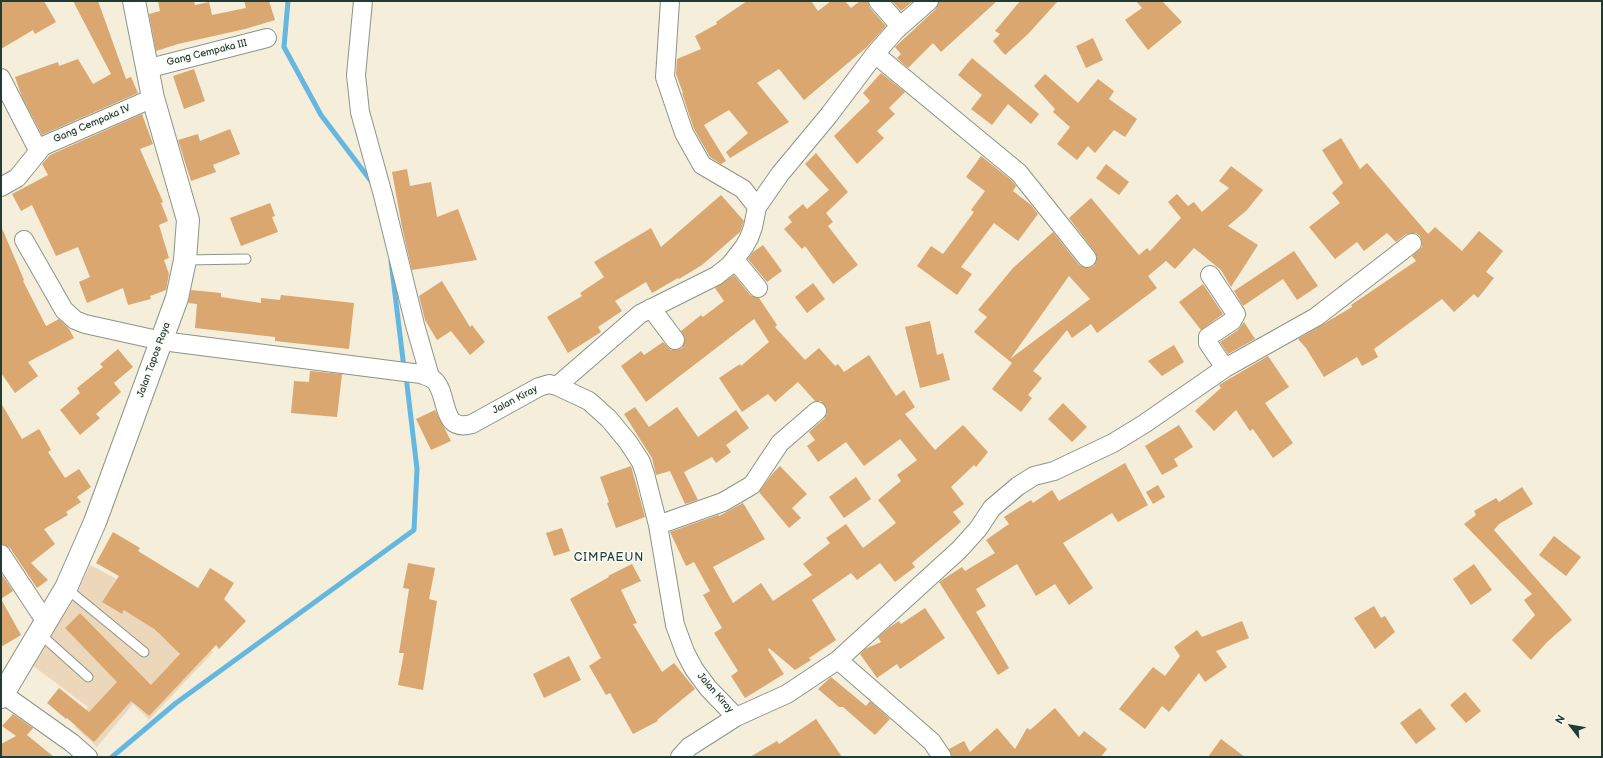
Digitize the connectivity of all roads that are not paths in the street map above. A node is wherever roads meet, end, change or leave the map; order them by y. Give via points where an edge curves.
1 (134, 1) edge
2 (363, 1) edge
3 (670, 1) edge
4 (878, 1) edge
5 (929, 1) edge
6 (900, 26) junction
7 (267, 38) dead end
8 (875, 54) junction
9 (146, 69) junction
10 (1, 78) edge
11 (153, 98) junction
12 (38, 150) junction
13 (1, 187) edge
14 (757, 207) junction
15 (24, 240) dead end
16 (1412, 243) dead end
17 (1087, 258) dead end
18 (246, 259) dead end
19 (185, 260) junction
20 (735, 260) junction
21 (1210, 275) dead end
22 (758, 288) dead end
23 (651, 308) junction
24 (162, 340) junction
25 (675, 340) dead end
26 (1224, 368) junction
27 (426, 376) junction
28 (557, 386) junction
29 (817, 412) dead end
30 (658, 525) junction
31 (1, 554) edge
32 (66, 588) junction
33 (43, 627) junction
34 (144, 652) dead end
35 (838, 660) junction
36 (88, 677) dead end
37 (2, 695) edge
38 (736, 717) junction
39 (88, 757) edge
40 (680, 757) edge
41 (942, 757) edge

1 - 9 main road, Jalan Tapos Raya
2 - 27 street via 356,75 360,112 383,195
3 - 14 street via 665,77 684,133 702,165 743,189
4 - 6 street
5 - 6 street
6 - 8 street
7 - 9 street, Gang Cempaka III
8 - 14 street
8 - 17 street via 1019,173
9 - 11 main road, Jalan Tapos Raya
10 - 12 street
11 - 12 street, Gang Cempaka IV via 51,141
11 - 19 main road, Jalan Tapos Raya via 188,220
12 - 13 street, Gang Cempaka IV via 17,178
14 - 20 street via 749,238
15 - 24 street via 68,315 85,324
16 - 26 street via 1316,317
18 - 19 lane
19 - 24 main road, Jalan Tapos Raya via 177,298
20 - 22 street
20 - 23 street via 716,276
21 - 26 street via 1236,314 1232,321 1208,337 1208,343
23 - 25 street
23 - 28 street via 632,320
24 - 27 street
24 - 32 main road, Jalan Tapos Raya via 95,522
26 - 35 street via 1113,443 1054,471 1034,476 1006,495 992,508 959,550
27 - 28 street, Jalan Kiray via 438,385 449,417 456,424 464,426 539,387 549,384
28 - 30 street, Jalan Kiray via 589,401 628,442 646,474
29 - 30 street via 780,443 752,484 723,502
30 - 38 street, Jalan Kiray via 675,625 685,652 708,688
31 - 33 street
32 - 33 main road, Jalan Tapos Raya
32 - 34 lane
33 - 36 lane
33 - 37 main road, Jalan Tapos Raya
35 - 38 street via 787,694
35 - 41 street via 932,742
37 - 39 street
38 - 40 street via 689,747

